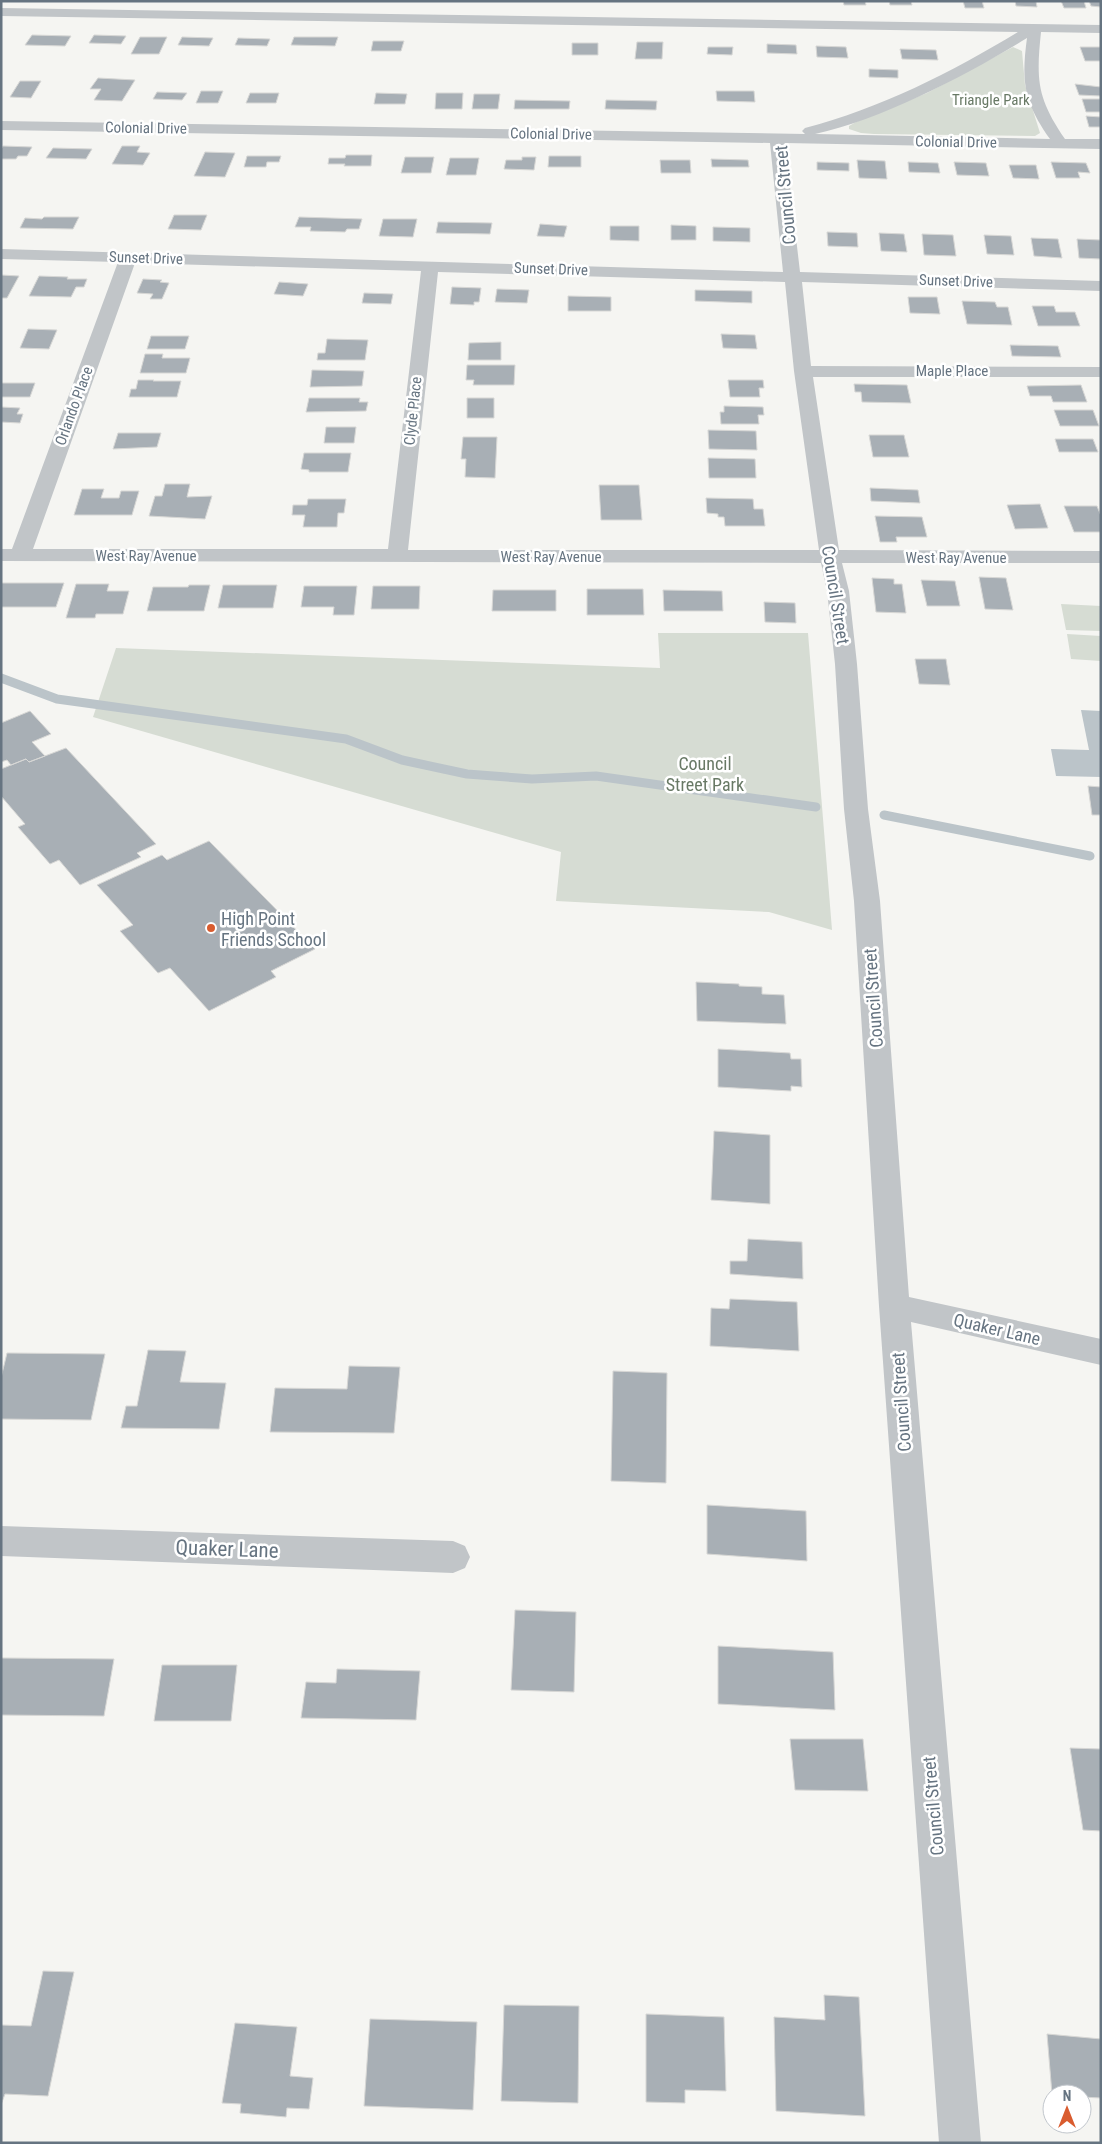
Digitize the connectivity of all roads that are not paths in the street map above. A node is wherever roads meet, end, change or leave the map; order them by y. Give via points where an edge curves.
1 (120, 7) edge
2 (1, 12) edge
3 (1034, 27) junction
4 (1101, 29) edge
5 (1, 126) edge
6 (777, 138) junction
7 (1061, 144) junction
8 (1101, 144) edge
9 (1, 254) edge
10 (128, 258) junction
11 (430, 266) junction
12 (793, 276) junction
13 (1097, 286) edge
14 (1101, 304) edge
15 (803, 371) junction
16 (1101, 372) edge
17 (11, 555) edge
18 (397, 557) junction
19 (1101, 557) edge
20 (830, 558) junction
21 (894, 1306) junction
22 (1101, 1352) edge
23 (1, 1542) edge
24 (453, 1557) dead end
25 (960, 2143) edge

1 - 2 street
1 - 3 street
3 - 4 street
3 - 6 street, Council Street via 1002,48 916,92 820,129
3 - 7 street via 1030,64 1033,94 1043,118
5 - 6 street, Colonial Drive
6 - 7 street, Colonial Drive
6 - 12 street, Council Street
7 - 8 street, Colonial Drive
9 - 10 street, Sunset Drive
10 - 11 street, Sunset Drive
10 - 17 street, Orlando Place
11 - 12 street, Sunset Drive
11 - 18 street, Clyde Place
12 - 13 street, Sunset Drive
12 - 15 street, Council Street
13 - 14 street
15 - 16 street, Maple Place
15 - 20 street, Council Street
17 - 18 street, West Ray Avenue
18 - 20 street, West Ray Avenue
19 - 20 street, West Ray Avenue
20 - 21 street, Council Street via 838,591 846,664 856,809 867,901
21 - 22 street, Quaker Lane
21 - 25 street, Council Street
23 - 24 street, Quaker Lane

